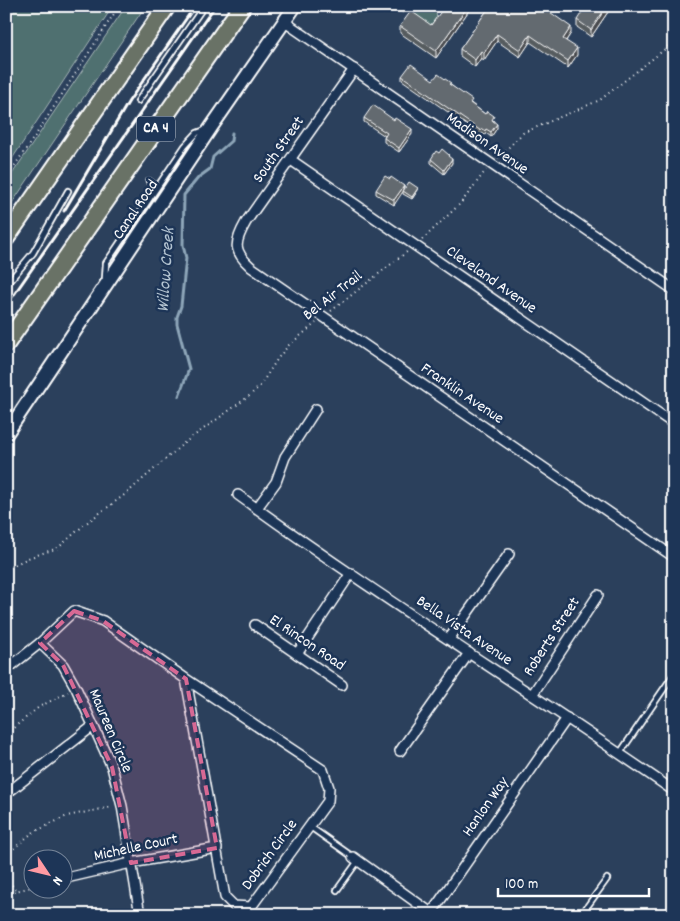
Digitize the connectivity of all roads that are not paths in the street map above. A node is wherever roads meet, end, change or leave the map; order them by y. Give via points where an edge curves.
1 (166, 6) edge
2 (204, 6) edge
3 (242, 6) edge
4 (295, 6) edge
5 (285, 22) junction
6 (354, 69) junction
7 (138, 101) dead end
8 (212, 126) junction
9 (291, 160) junction
10 (149, 181) dead end
11 (158, 187) junction
12 (68, 191) dead end
13 (6, 238) edge
14 (237, 252) joint
15 (6, 284) edge
16 (104, 287) junction
17 (674, 290) edge
18 (6, 344) edge
19 (316, 409) dead end
20 (674, 424) edge
21 (6, 434) edge
22 (238, 495) dead end
23 (257, 508) junction
24 (509, 554) dead end
25 (674, 557) edge
26 (352, 573) junction
27 (598, 595) dead end
28 (254, 625) dead end
29 (449, 639) junction
30 (40, 643) junction
31 (469, 653) junction
32 (296, 654) junction
33 (6, 670) edge
34 (674, 674) edge
35 (186, 679) junction
36 (342, 685) dead end
37 (532, 695) junction
38 (567, 718) junction
39 (92, 726) junction
40 (400, 751) dead end
41 (620, 753) junction
42 (674, 791) edge
43 (6, 794) edge
44 (309, 826) junction
45 (217, 848) junction
46 (355, 859) junction
47 (131, 863) junction
48 (72, 877) edge
49 (607, 879) dead end
50 (337, 890) dead end
51 (432, 914) edge
52 (140, 915) edge
53 (581, 915) edge

1 - 13 highway
2 - 7 lane
3 - 18 highway, CA 4
4 - 5 street, Canal Road
5 - 6 street, Madison Avenue
5 - 8 street, Canal Road
6 - 9 street, South Street
6 - 17 street, Madison Avenue
8 - 11 lane via 197,133 185,146
8 - 16 street, Canal Road
9 - 14 street, South Street via 246,222 239,234
9 - 20 street, Cleveland Avenue
10 - 11 lane
11 - 16 lane via 106,263
12 - 15 lane via 33,253
14 - 25 street, Franklin Avenue via 251,268
16 - 21 street, Canal Road
19 - 23 street via 285,457 276,482
22 - 23 street, Bella Vista Avenue
23 - 26 street, Bella Vista Avenue
24 - 29 street
26 - 29 street, Bella Vista Avenue
26 - 32 street
27 - 37 street, Roberts Street
28 - 32 street, El Rincon Road
29 - 31 street, Bella Vista Avenue
30 - 33 street
30 - 35 street, Dobrich Circle via 74,611 103,621
30 - 39 street, Maureen Circle via 63,665
31 - 37 street, Bella Vista Avenue
31 - 40 street
32 - 36 street, El Rincon Road
34 - 41 lane
35 - 44 street, Dobrich Circle via 323,770 329,788 328,801
35 - 45 street, Dobrich Circle
37 - 38 street, Bella Vista Avenue
38 - 41 street, Bella Vista Avenue
38 - 51 street, Hanlon Way
39 - 43 street
39 - 47 street, Maureen Circle via 112,767
41 - 42 street, Bella Vista Avenue
44 - 45 street, Dobrich Circle via 250,907 234,906 225,897
44 - 46 lane
45 - 47 street, Michelle Court
46 - 50 lane
46 - 51 street
47 - 48 street, Michelle Court
47 - 52 street, Maureen Circle
49 - 53 lane

